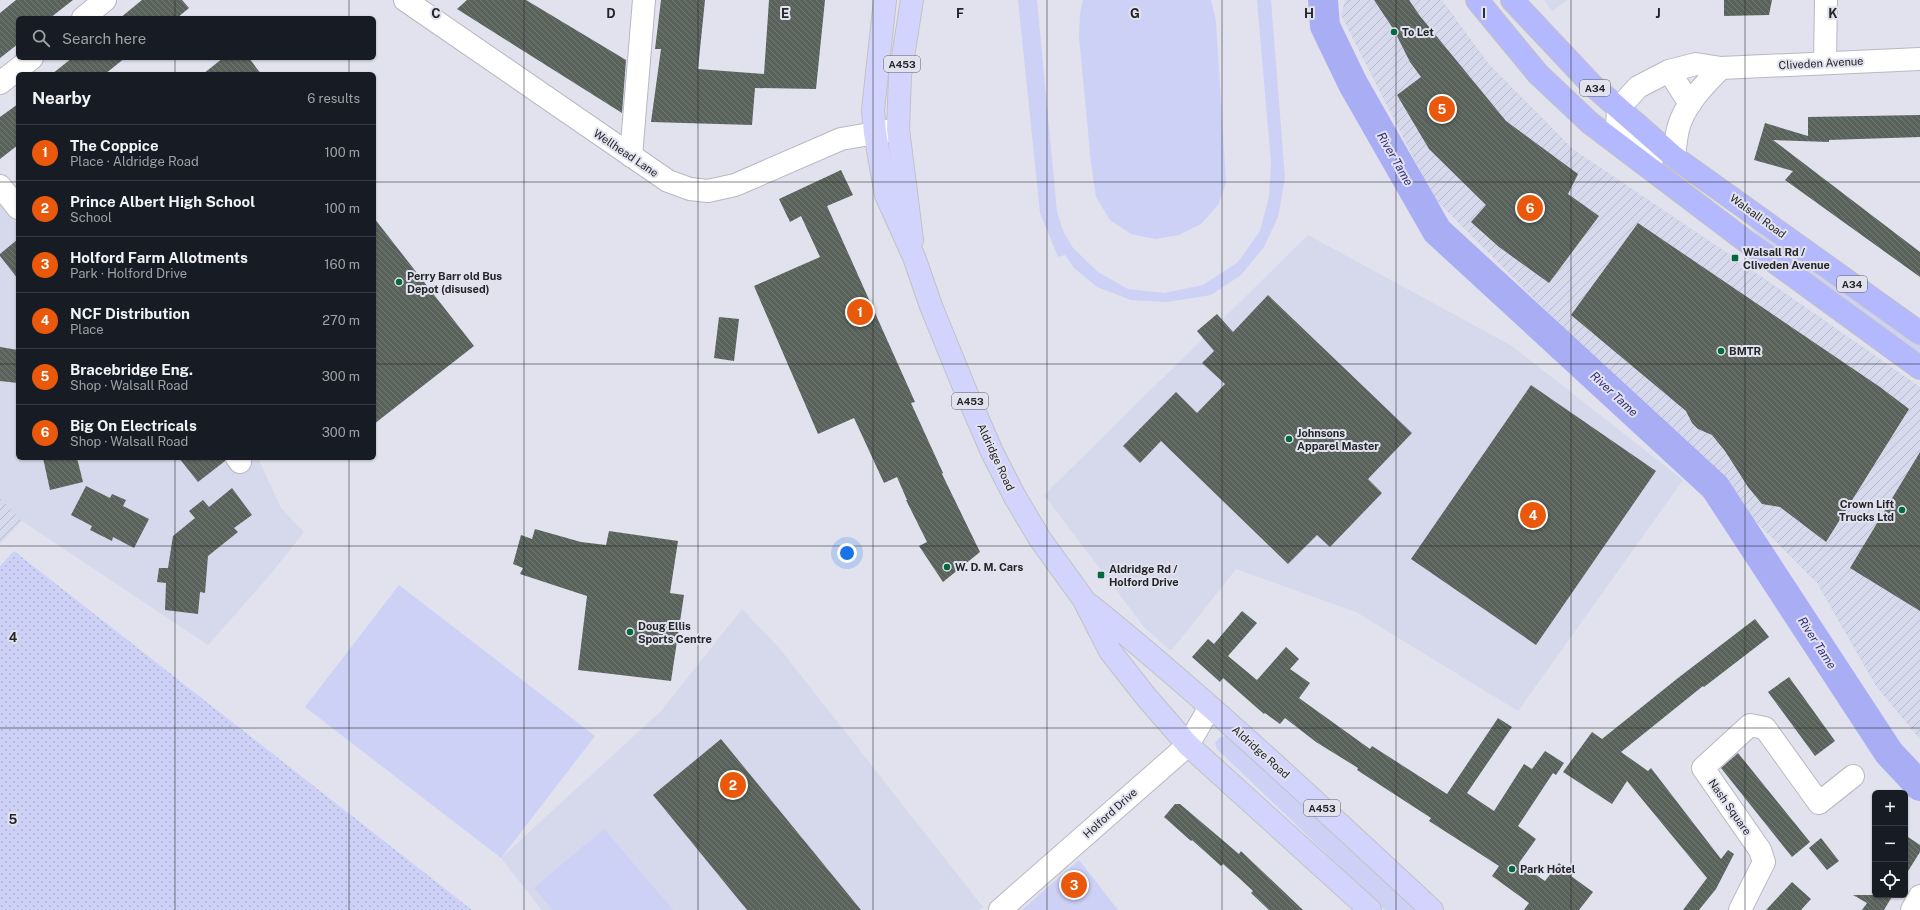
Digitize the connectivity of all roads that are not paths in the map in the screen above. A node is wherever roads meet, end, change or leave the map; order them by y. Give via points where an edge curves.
1 (105, 0) edge
2 (644, 0) edge
3 (884, 0) edge
4 (912, 0) edge
5 (1477, 0) edge
6 (1512, 0) edge
7 (1826, 0) edge
8 (418, 3) edge
9 (85, 16) edge
10 (1920, 59) edge
11 (29, 60) edge
12 (1825, 63) junction
13 (1721, 68) junction
14 (1669, 71) junction
15 (0, 83) edge
16 (1690, 104) junction
17 (1618, 109) junction
18 (898, 129) junction
19 (874, 133) junction
20 (631, 156) junction
21 (1674, 157) junction
22 (0, 186) edge
23 (16, 206) edge
24 (1743, 239) junction
25 (914, 257) junction
26 (1920, 333) edge
27 (1920, 368) edge
28 (1084, 600) junction
29 (1210, 707) junction
30 (1188, 745) junction
31 (1853, 776) dead end
32 (1920, 896) edge
33 (1000, 910) edge
34 (1370, 910) edge
35 (1432, 910) edge
36 (1740, 910) edge
37 (1912, 910) edge

1 - 9 street
2 - 20 street
3 - 19 main road, Aldridge Road / A453 via 873,110
4 - 18 main road, Aldridge Road / A453 via 900,76
5 - 24 highway, A34 via 1538,74 1590,124
6 - 17 highway, Walsall Road / A34
7 - 12 street
8 - 20 street, Wellhead Lane
10 - 12 street, Cliveden Avenue
11 - 15 street
12 - 13 street, Cliveden Avenue
13 - 14 street, Cliveden Avenue via 1696,64
13 - 16 street
14 - 16 street
14 - 17 street, Cliveden Avenue via 1638,87
16 - 21 street via 1678,128
17 - 21 highway, Walsall Road / A34
17 - 24 street via 1617,128
18 - 19 street
18 - 25 main road, Aldridge Road / A453
19 - 20 street, Wellhead Lane via 841,139 735,185 708,191 690,189 668,181
19 - 25 main road, Aldridge Road / A453 via 886,195
21 - 26 highway, Walsall Road / A34
22 - 23 street
24 - 27 highway, A34
25 - 28 main road, Aldridge Road / A453 via 934,313 992,452 1040,539
28 - 29 main road, Aldridge Road / A453 via 1139,644
28 - 30 main road, Aldridge Road / A453 via 1110,651
29 - 30 street, Holford Drive
29 - 35 main road, Aldridge Road / A453
30 - 33 street, Holford Drive
30 - 34 main road, Aldridge Road / A453
31 - 36 street, Nash Square via 1819,803 1765,728 1750,725 1703,768 1760,850 1764,862
32 - 37 street

